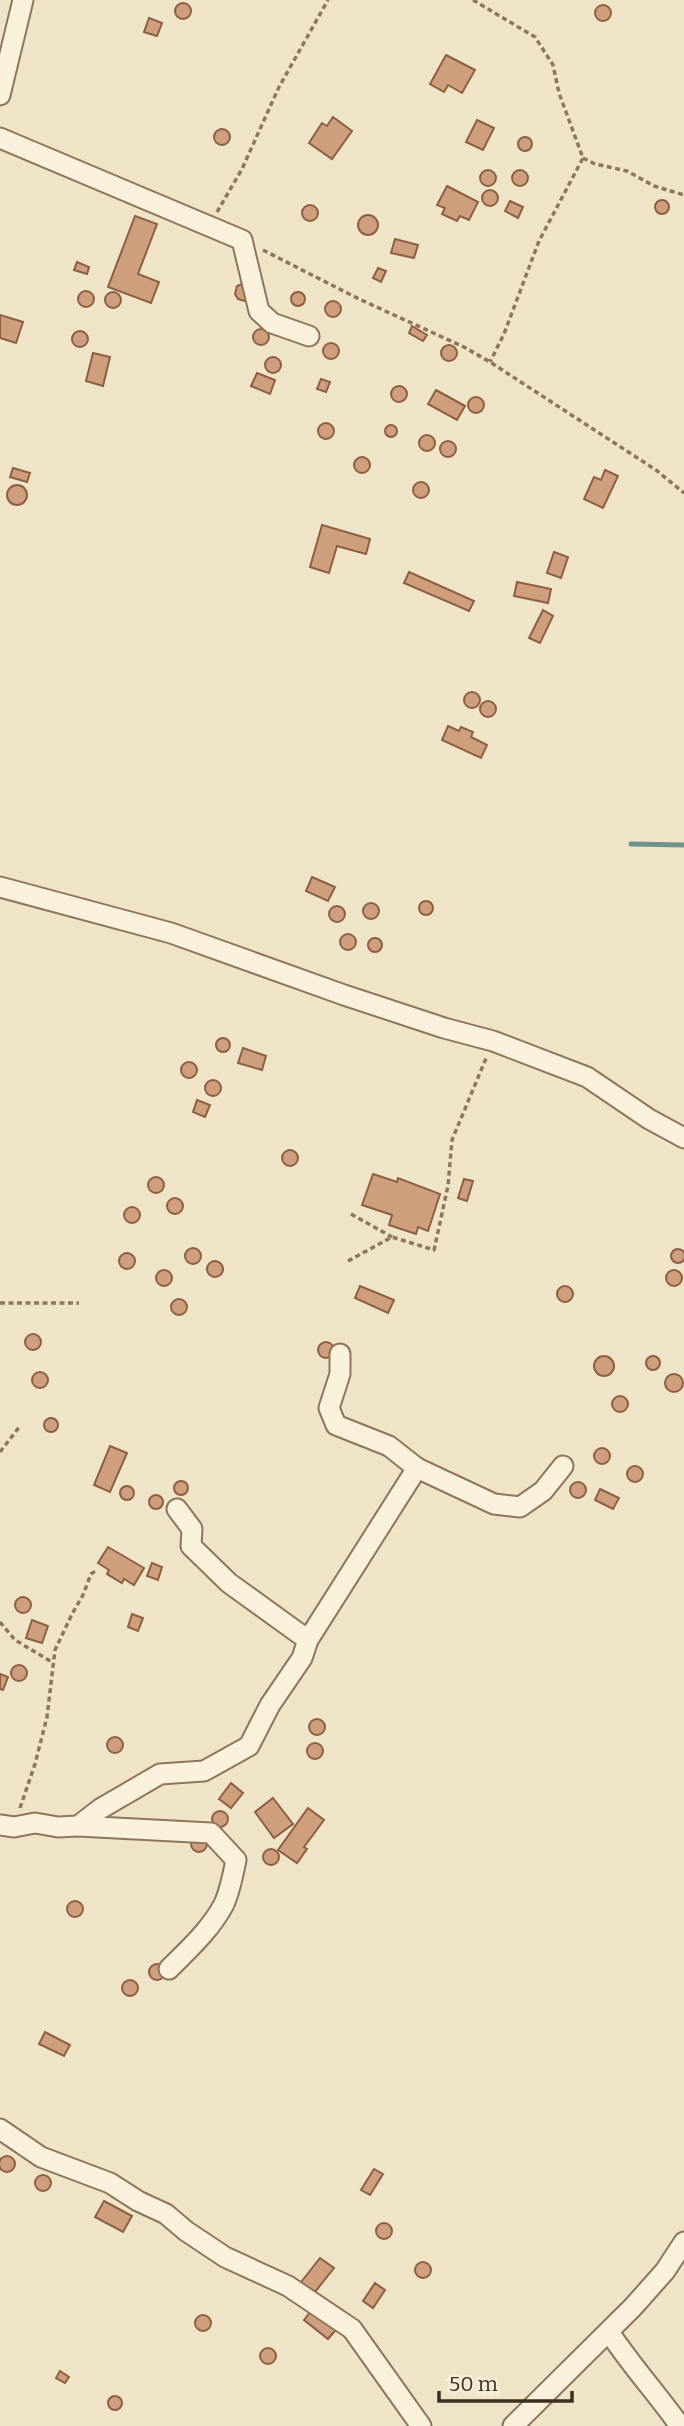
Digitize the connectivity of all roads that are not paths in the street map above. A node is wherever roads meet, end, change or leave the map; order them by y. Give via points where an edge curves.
1 (23, 0) edge
2 (0, 95) edge
3 (0, 138) edge
4 (309, 336) dead end
5 (0, 887) edge
6 (684, 1138) edge
7 (340, 1354) dead end
8 (563, 1466) dead end
9 (417, 1468) junction
10 (177, 1509) dead end
11 (308, 1640) junction
12 (7, 1826) edge
13 (78, 1826) junction
14 (169, 1969) dead end
15 (0, 2129) edge
16 (684, 2242) edge
17 (609, 2332) junction
18 (421, 2426) edge
19 (513, 2426) edge
20 (680, 2426) edge

1 - 2 street
3 - 4 street via 242,240 259,311 272,323
5 - 6 street via 171,933 493,1041 587,1077
7 - 9 street via 340,1374 329,1408 336,1425 389,1446
8 - 9 street via 543,1491 520,1507 494,1504
9 - 11 street
10 - 11 street via 192,1529 191,1546 229,1583
11 - 13 street via 302,1658 249,1746 204,1771 160,1774
12 - 13 street
13 - 14 street via 211,1833 236,1860 216,1917
15 - 18 street via 41,2157 110,2183 166,2214 225,2257 288,2286 352,2329
16 - 17 street via 665,2271
17 - 19 street
17 - 20 street

